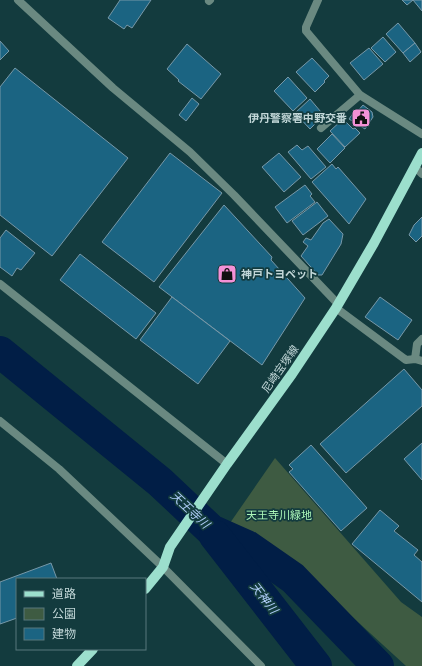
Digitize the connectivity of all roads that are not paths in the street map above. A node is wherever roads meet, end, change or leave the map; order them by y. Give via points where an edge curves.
1 (18, 0) edge
2 (318, 0) edge
3 (360, 94) junction
4 (321, 128) dead end
5 (422, 134) edge
6 (422, 153) edge
7 (418, 170) edge
8 (0, 284) edge
9 (337, 306) junction
10 (422, 339) edge
11 (419, 360) edge
12 (0, 421) edge
13 (227, 464) junction
14 (162, 567) junction
15 (146, 588) edge
16 (92, 650) edge
17 (78, 666) edge
18 (261, 666) edge

1 - 9 street via 113,88 190,152
2 - 3 street via 306,31
3 - 4 street
3 - 5 street
6 - 7 main road, 尼崎宝塚線
7 - 9 main road, 尼崎宝塚線
8 - 13 street
9 - 11 street via 406,360
9 - 13 main road, 尼崎宝塚線
10 - 11 street via 417,344
12 - 14 street via 59,469
13 - 14 main road, 尼崎宝塚線 via 170,547
14 - 15 main road, 尼崎宝塚線
14 - 18 street
16 - 17 main road

